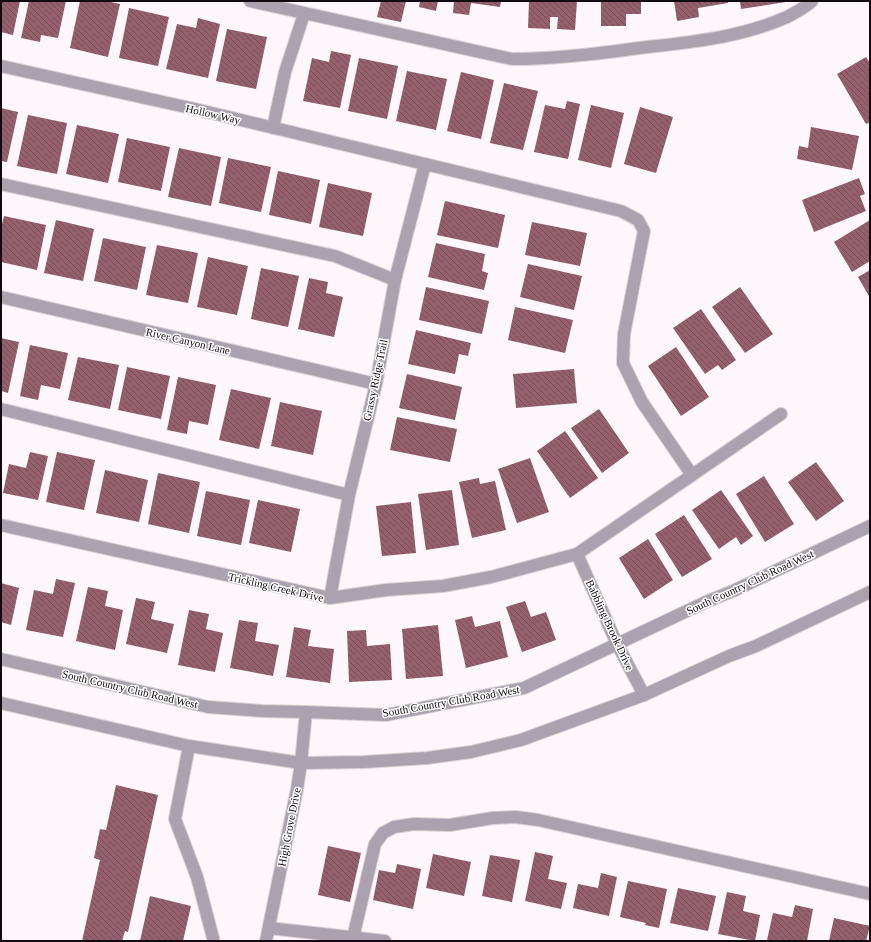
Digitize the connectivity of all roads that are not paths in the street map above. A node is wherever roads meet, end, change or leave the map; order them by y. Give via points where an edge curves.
1 (250, 1) edge
2 (812, 1) edge
3 (304, 14) junction
4 (1, 66) edge
5 (273, 128) junction
6 (425, 164) junction
7 (1, 184) edge
8 (395, 280) junction
9 (1, 297) edge
10 (376, 384) junction
11 (1, 409) edge
12 (781, 414) dead end
13 (692, 475) junction
14 (349, 496) junction
15 (1, 525) edge
16 (870, 526) edge
17 (577, 554) junction
18 (870, 592) edge
19 (330, 598) junction
20 (617, 644) junction
21 (1, 659) edge
22 (644, 695) junction
23 (1, 704) edge
24 (306, 712) junction
25 (189, 746) junction
26 (301, 763) junction
27 (870, 894) edge
28 (269, 928) junction
29 (353, 938) junction
30 (213, 941) edge
31 (266, 941) edge
32 (385, 941) edge

1 - 3 street
2 - 3 street via 805,8 770,24 719,38 512,60
3 - 5 street via 285,72
4 - 5 street, Hollow Way
5 - 6 street, Hollow Way
6 - 8 street, Grassy Ridge Trail
6 - 13 street, Hollow Way via 621,210 638,220 644,231 624,334 623,363 642,402
7 - 8 street via 335,256
8 - 10 street, Grassy Ridge Trail
9 - 10 street, River Canyon Lane
10 - 14 street, Grassy Ridge Trail
11 - 14 street
12 - 13 street, Trickling Creek Drive
13 - 17 street, Trickling Creek Drive
14 - 19 street, Grassy Ridge Trail
15 - 19 street, Trickling Creek Drive
16 - 20 street, South Country Club Road West
17 - 19 street, Trickling Creek Drive via 491,577 443,586 386,590
17 - 20 street, Babbling Brook Drive
18 - 22 street
20 - 22 street, Babbling Brook Drive
20 - 24 street, South Country Club Road West via 524,688 386,715
21 - 24 street, South Country Club Road West via 208,707
22 - 26 street via 521,740 471,752 427,758
23 - 25 street
24 - 26 street, High Grove Drive
25 - 26 street
25 - 30 street via 175,819 197,877
26 - 28 street, High Grove Drive
27 - 29 street via 538,820 516,817 450,825 414,824 394,827 383,833 376,844
28 - 29 street
28 - 31 street, High Grove Drive
29 - 32 street

